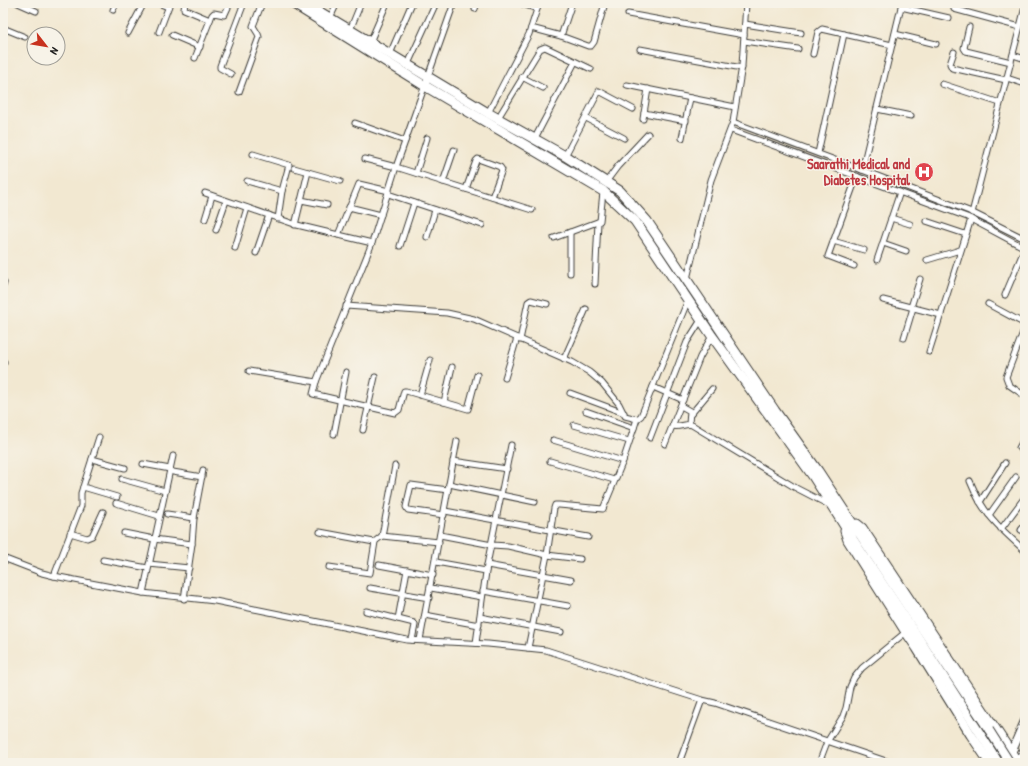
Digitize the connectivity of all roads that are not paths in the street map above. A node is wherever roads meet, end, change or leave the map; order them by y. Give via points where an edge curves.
1 (18, 3) edge
2 (116, 3) edge
3 (144, 3) edge
4 (158, 3) edge
5 (185, 3) edge
6 (230, 3) edge
7 (244, 3) edge
8 (262, 3) edge
9 (292, 3) edge
10 (336, 3) edge
11 (361, 3) edge
12 (387, 3) edge
13 (412, 3) edge
14 (436, 3) edge
15 (454, 3) edge
16 (477, 3) edge
17 (520, 3) edge
18 (539, 3) edge
19 (572, 3) edge
20 (605, 3) edge
21 (746, 3) edge
22 (310, 4) edge
23 (169, 5) edge
24 (902, 5) edge
25 (475, 9) dead end
26 (537, 9) junction
27 (954, 9) dead end
28 (1025, 9) edge
29 (36, 10) dead end
30 (114, 10) dead end
31 (628, 14) dead end
32 (330, 18) junction
33 (950, 18) dead end
34 (210, 20) junction
35 (745, 24) junction
36 (1022, 25) edge
37 (3, 28) edge
38 (531, 28) junction
39 (969, 28) dead end
40 (350, 30) junction
41 (159, 32) dead end
42 (128, 33) dead end
43 (801, 33) dead end
44 (844, 34) junction
45 (895, 34) junction
46 (172, 35) dead end
47 (744, 35) junction
48 (561, 36) junction
49 (25, 37) dead end
50 (744, 41) junction
51 (370, 42) junction
52 (936, 44) dead end
53 (892, 45) junction
54 (200, 47) junction
55 (640, 49) dead end
56 (798, 49) dead end
57 (954, 52) dead end
58 (390, 54) junction
59 (813, 54) dead end
60 (1013, 55) junction
61 (195, 58) dead end
62 (1025, 59) edge
63 (575, 62) junction
64 (1011, 62) junction
65 (408, 64) junction
66 (742, 68) junction
67 (591, 69) dead end
68 (231, 74) dead end
69 (428, 76) junction
70 (522, 77) junction
71 (1006, 79) junction
72 (942, 84) dead end
73 (1025, 84) edge
74 (627, 85) dead end
75 (425, 86) junction
76 (543, 88) dead end
77 (648, 89) junction
78 (239, 92) dead end
79 (690, 98) junction
80 (1000, 103) junction
81 (735, 107) junction
82 (633, 109) dead end
83 (877, 109) junction
84 (488, 113) junction
85 (644, 113) junction
86 (911, 116) dead end
87 (498, 118) junction
88 (586, 118) junction
89 (643, 119) dead end
90 (686, 121) junction
91 (733, 122) junction
92 (355, 123) dead end
93 (731, 130) junction
94 (648, 134) dead end
95 (427, 138) dead end
96 (535, 138) junction
97 (624, 138) dead end
98 (682, 138) dead end
99 (405, 141) junction
100 (454, 150) dead end
101 (818, 153) junction
102 (253, 154) dead end
103 (565, 156) junction
104 (365, 159) dead end
105 (396, 167) junction
106 (294, 168) dead end
107 (862, 170) junction
108 (308, 172) junction
109 (416, 173) junction
110 (857, 176) junction
111 (246, 181) dead end
112 (340, 181) dead end
113 (443, 182) junction
114 (605, 186) junction
115 (466, 189) junction
116 (282, 191) junction
117 (389, 192) junction
118 (900, 192) junction
119 (206, 194) dead end
120 (212, 196) junction
121 (492, 197) junction
122 (301, 200) junction
123 (226, 201) junction
124 (414, 203) junction
125 (327, 205) dead end
126 (349, 207) junction
127 (247, 208) junction
128 (435, 210) junction
129 (532, 210) dead end
130 (972, 213) junction
131 (269, 215) junction
132 (381, 215) junction
133 (891, 218) junction
134 (205, 219) dead end
135 (278, 219) junction
136 (971, 219) junction
137 (926, 221) dead end
138 (598, 222) junction
139 (910, 224) dead end
140 (295, 225) junction
141 (482, 225) dead end
142 (216, 230) dead end
143 (570, 232) junction
144 (965, 234) junction
145 (338, 235) junction
146 (427, 237) dead end
147 (554, 238) dead end
148 (1025, 239) edge
149 (833, 241) junction
150 (372, 243) junction
151 (882, 243) junction
152 (400, 246) dead end
153 (235, 248) dead end
154 (1025, 248) edge
155 (864, 250) dead end
156 (960, 250) junction
157 (906, 251) dead end
158 (256, 253) dead end
159 (876, 260) dead end
160 (927, 260) dead end
161 (854, 266) dead end
162 (570, 273) dead end
163 (920, 279) dead end
164 (687, 280) junction
165 (595, 284) dead end
166 (1005, 295) dead end
167 (688, 300) junction
168 (883, 300) dead end
169 (547, 304) dead end
170 (988, 304) dead end
171 (346, 306) junction
172 (912, 308) junction
173 (586, 309) dead end
174 (941, 315) junction
175 (701, 320) junction
176 (1025, 324) edge
177 (1025, 327) edge
178 (712, 336) junction
179 (904, 338) dead end
180 (519, 339) junction
181 (929, 352) dead end
182 (564, 359) junction
183 (430, 360) dead end
184 (452, 367) dead end
185 (249, 371) dead end
186 (346, 372) dead end
187 (476, 375) dead end
188 (374, 377) dead end
189 (505, 378) dead end
190 (316, 382) junction
191 (653, 387) junction
192 (712, 389) dead end
193 (570, 393) dead end
194 (668, 393) junction
195 (420, 394) junction
196 (1025, 396) edge
197 (683, 400) junction
198 (340, 401) junction
199 (444, 402) junction
200 (681, 406) junction
201 (368, 407) junction
202 (586, 411) dead end
203 (624, 413) junction
204 (691, 414) junction
205 (637, 419) junction
206 (689, 424) junction
207 (574, 425) dead end
208 (673, 426) junction
209 (634, 428) junction
210 (363, 430) dead end
211 (334, 434) dead end
212 (1025, 436) edge
213 (99, 437) dead end
214 (650, 438) dead end
215 (553, 440) dead end
216 (457, 441) dead end
217 (629, 442) junction
218 (666, 444) dead end
219 (511, 445) dead end
220 (1019, 448) dead end
221 (173, 456) dead end
222 (92, 459) junction
223 (453, 461) junction
224 (550, 461) dead end
225 (623, 461) junction
226 (1005, 463) dead end
227 (143, 464) dead end
228 (394, 466) dead end
229 (125, 468) dead end
230 (507, 468) junction
231 (203, 470) dead end
232 (172, 471) junction
233 (202, 477) junction
234 (1016, 477) dead end
235 (122, 479) dead end
236 (614, 480) junction
237 (970, 482) dead end
238 (83, 486) junction
239 (448, 487) junction
240 (165, 491) junction
241 (502, 495) junction
242 (1025, 497) edge
243 (535, 502) dead end
244 (980, 502) junction
245 (832, 506) junction
246 (103, 512) dead end
247 (444, 513) junction
248 (167, 514) dead end
249 (989, 515) junction
250 (159, 516) junction
251 (194, 518) junction
252 (497, 520) junction
253 (846, 521) junction
254 (1025, 525) edge
255 (1002, 529) junction
256 (1021, 530) dead end
257 (551, 531) junction
258 (320, 532) dead end
259 (70, 533) junction
260 (124, 533) dead end
261 (855, 534) junction
262 (382, 536) junction
263 (440, 536) junction
264 (588, 537) dead end
265 (154, 539) junction
266 (375, 542) junction
267 (439, 542) junction
268 (192, 544) junction
269 (492, 545) junction
270 (1025, 550) edge
271 (547, 554) junction
272 (3, 558) edge
273 (580, 559) dead end
274 (103, 560) dead end
275 (436, 562) junction
276 (379, 565) dead end
277 (148, 566) junction
278 (329, 567) dead end
279 (189, 568) junction
280 (487, 568) junction
281 (407, 570) junction
282 (433, 575) junction
283 (543, 575) junction
284 (54, 576) junction
285 (571, 580) dead end
286 (370, 588) dead end
287 (430, 588) junction
288 (143, 594) junction
289 (402, 594) junction
290 (483, 594) junction
291 (428, 598) junction
292 (184, 599) junction
293 (538, 600) junction
294 (568, 606) dead end
295 (366, 611) dead end
296 (425, 615) junction
297 (480, 617) junction
298 (398, 619) junction
299 (479, 625) junction
300 (532, 627) junction
301 (561, 632) dead end
302 (906, 632) junction
303 (412, 640) junction
304 (420, 640) junction
305 (476, 643) junction
306 (528, 648) junction
307 (702, 700) junction
308 (1025, 721) edge
309 (827, 742) junction
310 (1025, 749) edge
311 (1011, 753) junction
312 (679, 763) edge
313 (819, 763) edge
314 (892, 763) edge
315 (990, 763) edge
316 (999, 763) edge
317 (1005, 763) edge
318 (1010, 763) edge
319 (1018, 763) edge

1 - 29 street
2 - 30 street
3 - 42 street
4 - 23 street
5 - 34 street via 184,9
6 - 34 street via 226,14 214,13
7 - 68 street via 220,66
8 - 78 street via 253,26 259,37
9 - 75 highway
10 - 32 street
11 - 40 street
12 - 51 street
13 - 58 street
14 - 65 street
15 - 69 street
16 - 25 street
17 - 26 street
18 - 26 street
19 - 48 street
20 - 48 street via 591,46
21 - 35 street
22 - 32 highway
23 - 41 street
24 - 33 street
24 - 45 street
26 - 38 street
27 - 36 street
28 - 36 street
31 - 47 street
32 - 40 highway
34 - 54 street
35 - 43 street
35 - 47 street
36 - 60 street
37 - 49 street
38 - 48 street
38 - 84 street
39 - 64 street via 964,48 966,51
40 - 51 highway
44 - 53 street
44 - 59 street via 820,30
44 - 101 street
45 - 52 street
45 - 53 street
46 - 54 street
47 - 50 street
50 - 56 street
50 - 66 street
51 - 58 highway
53 - 83 street
54 - 61 street
55 - 66 street
57 - 71 street via 950,64 952,68
58 - 65 highway
60 - 62 street
60 - 64 street
63 - 67 street
63 - 70 street via 542,47
63 - 96 street
64 - 71 street
65 - 69 highway
66 - 81 street
69 - 75 street
69 - 84 highway
70 - 76 street
70 - 87 street
71 - 73 street
71 - 80 street
72 - 80 street
74 - 77 street
75 - 99 street
75 - 114 highway
77 - 79 street
77 - 85 street
79 - 81 street
79 - 90 street
80 - 130 street
81 - 91 street
82 - 88 street via 599,91
83 - 86 street
83 - 107 street
84 - 87 highway
85 - 89 street
85 - 90 street
87 - 96 highway
88 - 97 street
88 - 103 street
90 - 98 street
91 - 93 street
91 - 101 street
92 - 99 street
93 - 110 street
93 - 164 street via 711,180
94 - 114 street via 618,166
95 - 109 street
96 - 103 highway
99 - 105 street
100 - 113 street
101 - 107 street
102 - 116 street via 289,165
103 - 114 highway
104 - 105 street
105 - 109 street
105 - 117 street
106 - 108 street
107 - 130 street
108 - 112 street
108 - 122 street
109 - 113 street
110 - 118 street
110 - 149 street
111 - 116 street
113 - 115 street
114 - 138 street via 601,218
114 - 164 highway via 620,191 647,221
114 - 167 highway via 635,222
115 - 121 street
115 - 121 street via 478,159 502,170
116 - 135 street
117 - 124 street
117 - 126 street via 360,184
117 - 132 street
118 - 133 street
118 - 136 street
119 - 120 street
120 - 123 street
120 - 134 street
121 - 129 street
122 - 125 street
122 - 140 street
123 - 127 street
123 - 142 street
124 - 128 street
124 - 152 street
126 - 132 street
126 - 145 street
127 - 131 street
127 - 153 street
128 - 141 street
128 - 146 street
130 - 148 street
131 - 135 street
131 - 158 street
132 - 150 street
133 - 139 street
133 - 151 street
135 - 140 street
136 - 144 street
136 - 154 street
137 - 144 street
138 - 143 street
138 - 165 street
140 - 145 street
143 - 147 street
143 - 162 street
144 - 156 street
145 - 150 street
149 - 155 street
149 - 161 street via 829,257
150 - 171 street
151 - 157 street
151 - 159 street
154 - 166 street
156 - 160 street
156 - 174 street
163 - 172 street
164 - 253 highway via 818,471
167 - 175 highway
167 - 191 street
168 - 172 street
169 - 180 street via 531,300 528,302
170 - 176 street
171 - 180 street via 452,314 474,320
171 - 190 street
172 - 174 street
172 - 179 street
173 - 182 street
174 - 181 street
175 - 178 highway
175 - 194 street via 689,339
177 - 196 street via 1006,377 1009,385
178 - 197 street
178 - 245 highway
180 - 182 street
180 - 189 street
182 - 203 street via 589,372 598,380
183 - 195 street
184 - 199 street
185 - 190 street
186 - 198 street
187 - 199 street via 468,408
188 - 201 street
190 - 198 street via 313,394
191 - 194 street
191 - 205 street via 642,416
192 - 204 street
193 - 203 street
194 - 197 street
194 - 214 street
195 - 199 street
195 - 201 street via 404,391 397,412
197 - 200 street
198 - 201 street
198 - 211 street
200 - 204 street via 688,409
200 - 208 street
201 - 210 street
202 - 209 street
203 - 205 street
204 - 206 street
205 - 209 street
206 - 208 street
206 - 245 street via 796,488
207 - 217 street
208 - 218 street
209 - 217 street
212 - 220 street
213 - 222 street
215 - 225 street
216 - 223 street
217 - 225 street
219 - 230 street
221 - 232 street
222 - 229 street
222 - 238 street
223 - 230 street
223 - 239 street
224 - 236 street
225 - 236 street
226 - 244 street
227 - 232 street
228 - 262 street
230 - 241 street
231 - 233 street
232 - 233 street
232 - 240 street
233 - 251 street
234 - 249 street
235 - 240 street
236 - 257 street via 603,509 555,505
237 - 244 street
238 - 250 street
238 - 259 street via 81,506
239 - 241 street
239 - 247 street
239 - 247 street via 411,485 406,508
240 - 250 street
241 - 243 street
241 - 252 street
242 - 255 street
244 - 249 street
245 - 253 highway
246 - 259 street via 90,538
247 - 252 street
247 - 263 street
248 - 251 street
249 - 255 street
250 - 265 street
251 - 268 street
252 - 257 street
252 - 269 street
253 - 261 highway
253 - 302 highway via 848,540
253 - 311 highway via 862,528
254 - 256 street
255 - 270 street
257 - 264 street
257 - 271 street
258 - 266 street
259 - 284 street
260 - 265 street
261 - 316 main road
261 - 318 main road, bridge
262 - 266 street
262 - 267 street
263 - 267 street
263 - 269 street
265 - 268 street
265 - 277 street
266 - 278 street via 370,573
267 - 275 street
268 - 279 street
269 - 271 street
269 - 280 street
271 - 273 street
271 - 283 street
272 - 284 street
274 - 277 street
275 - 280 street
275 - 282 street
276 - 281 street
277 - 279 street
277 - 288 street
279 - 292 street
280 - 283 street
280 - 290 street
281 - 282 street
281 - 289 street
282 - 287 street
283 - 285 street
283 - 293 street
284 - 288 street
286 - 289 street
287 - 290 street
287 - 291 street
288 - 292 street
289 - 291 street
289 - 298 street
290 - 293 street
290 - 297 street
291 - 296 street
292 - 303 street via 215,601
293 - 294 street
293 - 300 street
295 - 298 street
296 - 299 street
296 - 304 street
297 - 299 street
297 - 300 street
298 - 303 street via 414,623
299 - 305 street
300 - 301 street
300 - 306 street
302 - 309 street via 862,668 854,678 843,716
302 - 315 highway
303 - 304 street
304 - 305 street
305 - 306 street
306 - 307 street via 546,650
307 - 309 street via 715,702
307 - 312 street
308 - 311 main road
309 - 313 street
309 - 314 street
310 - 319 main road
311 - 317 highway
311 - 319 highway

